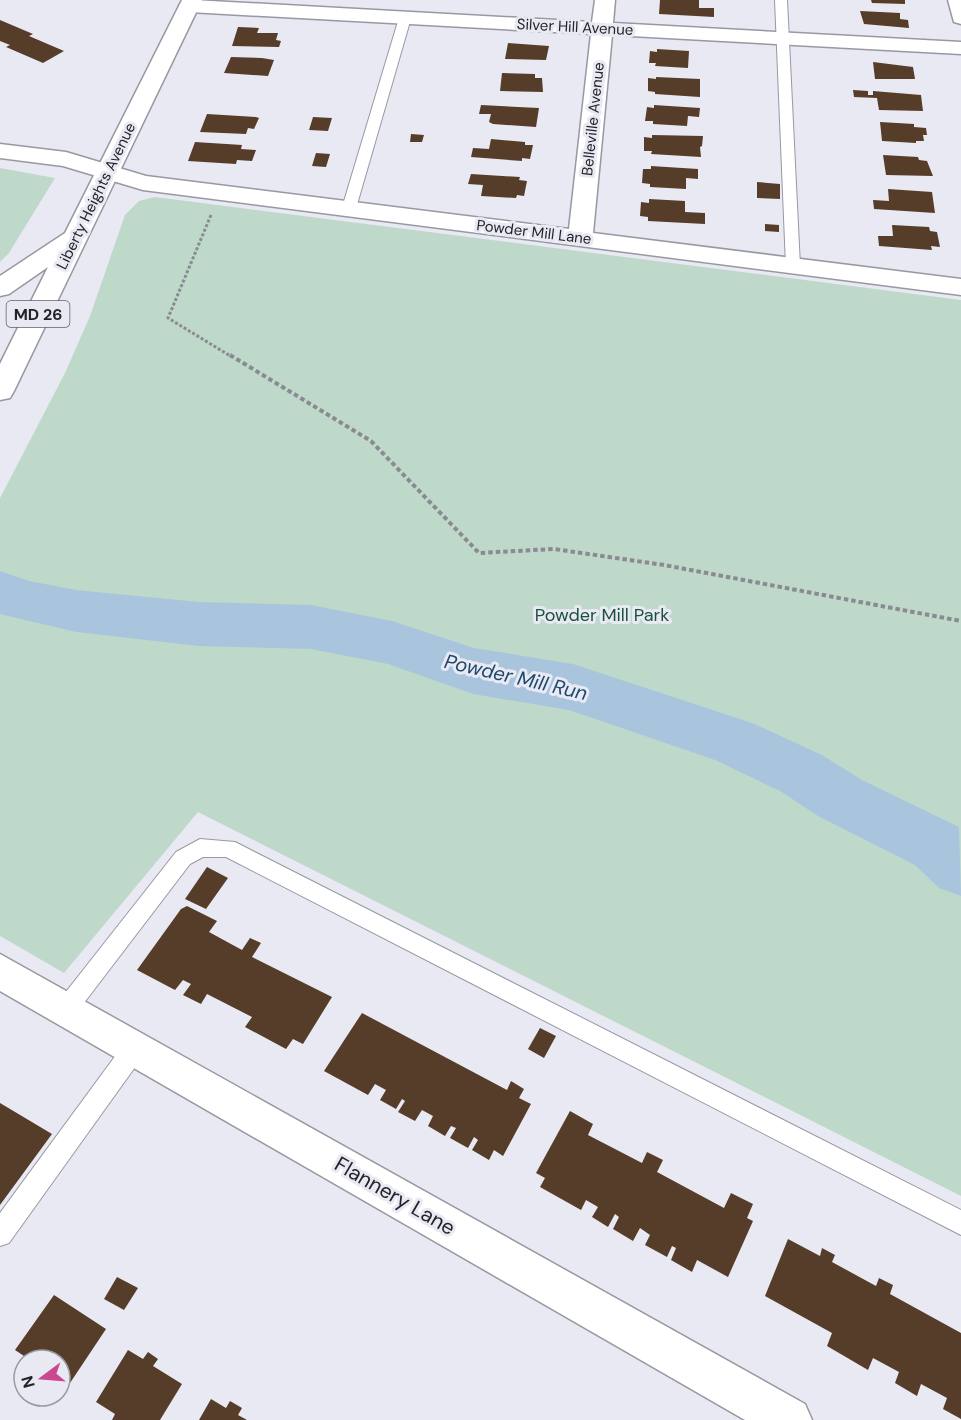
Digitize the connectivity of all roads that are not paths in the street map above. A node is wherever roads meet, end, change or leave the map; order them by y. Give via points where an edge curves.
1 (605, 0) edge
2 (781, 0) edge
3 (958, 0) edge
4 (191, 3) edge
5 (405, 18) junction
6 (961, 18) edge
7 (602, 29) junction
8 (783, 39) junction
9 (961, 48) edge
10 (0, 151) edge
11 (108, 171) junction
12 (349, 208) junction
13 (76, 237) junction
14 (580, 238) junction
15 (793, 266) junction
16 (961, 287) edge
17 (0, 288) edge
18 (0, 391) edge
19 (0, 971) edge
20 (66, 1009) junction
21 (135, 1048) junction
22 (961, 1223) edge
23 (0, 1234) edge
24 (789, 1420) edge

1 - 7 street, Belleville Avenue
2 - 8 lane
3 - 6 street
4 - 5 street, Silver Hill Avenue
4 - 11 street, Liberty Heights Avenue / MD 26
5 - 7 street, Silver Hill Avenue
5 - 12 lane
7 - 8 street, Silver Hill Avenue
7 - 14 street, Belleville Avenue
8 - 9 street, Silver Hill Avenue
8 - 15 lane
10 - 11 street, Powder Mill Lane via 66,159
11 - 12 street, Powder Mill Lane via 143,183
11 - 13 street, Liberty Heights Avenue / MD 26
12 - 14 street, Powder Mill Lane
13 - 17 street
13 - 18 street, Liberty Heights Avenue / MD 26
14 - 15 street, Powder Mill Lane
15 - 16 street, Powder Mill Lane
19 - 20 street, Flannery Lane
20 - 21 street, Flannery Lane
20 - 22 lane via 183,858 200,848 228,848
21 - 23 lane
21 - 24 street, Flannery Lane

